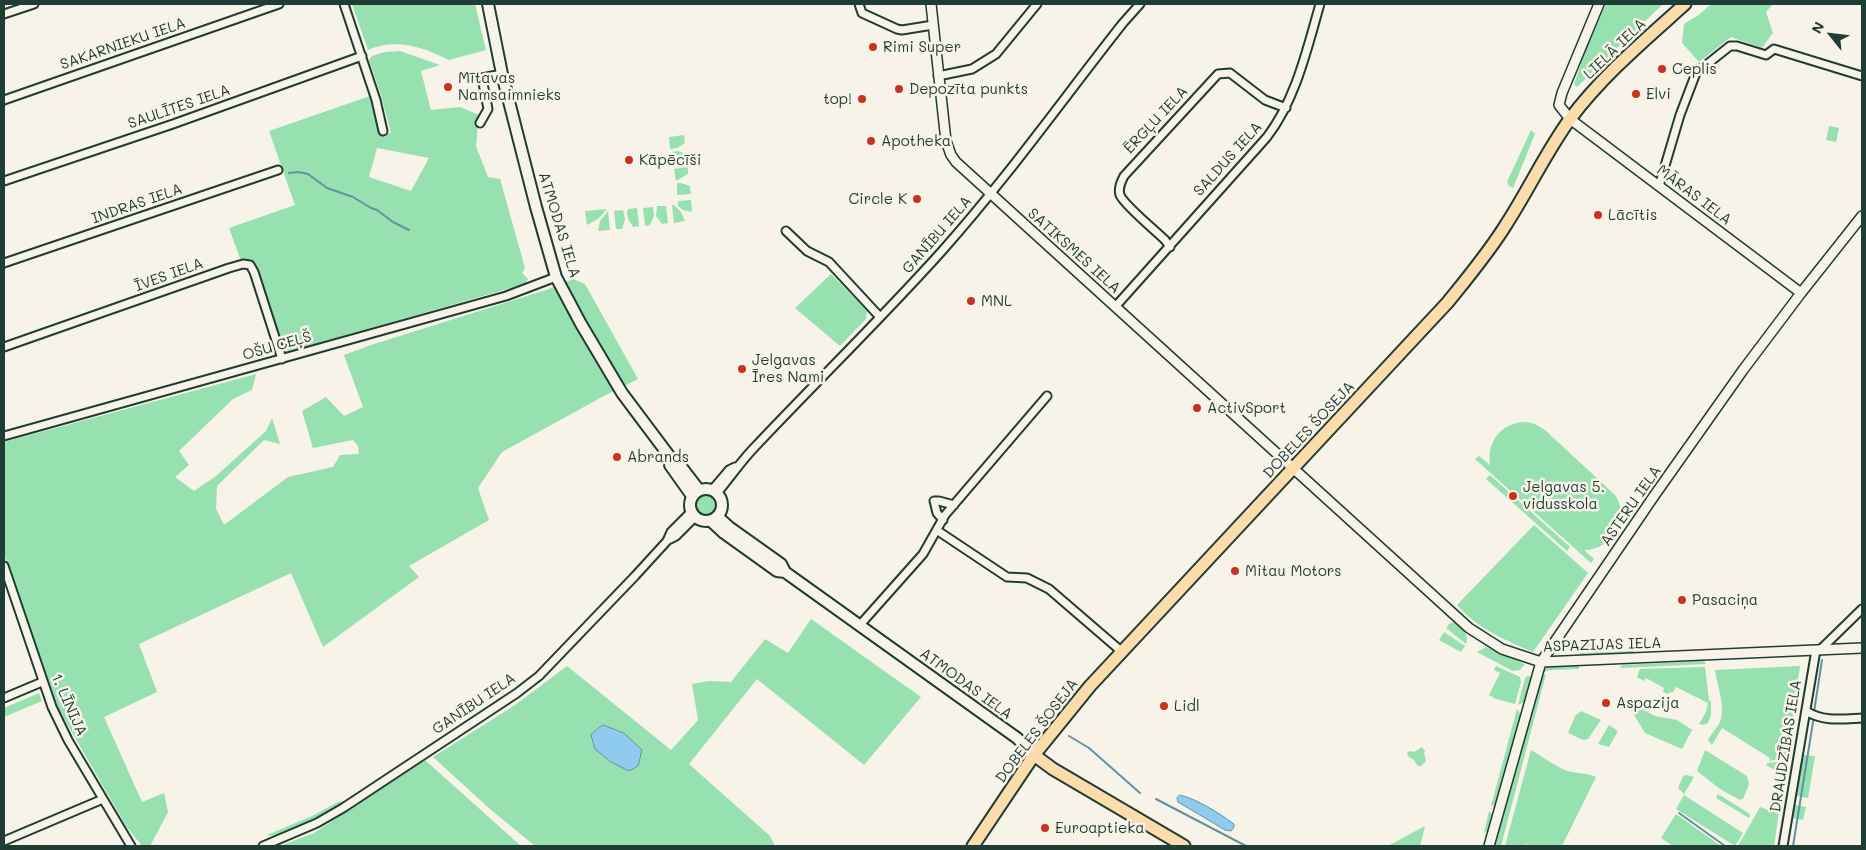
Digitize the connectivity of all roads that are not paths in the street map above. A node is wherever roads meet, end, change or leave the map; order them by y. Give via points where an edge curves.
1 (34, 4) edge
2 (279, 4) edge
3 (344, 4) edge
4 (488, 4) edge
5 (859, 4) edge
6 (931, 4) edge
7 (1037, 4) edge
8 (1140, 4) edge
9 (1320, 4) edge
10 (1599, 4) edge
11 (1685, 4) edge
12 (4, 14) edge
13 (933, 25) junction
14 (362, 56) junction
15 (502, 74) junction
16 (938, 76) junction
17 (1862, 76) edge
18 (4, 100) edge
19 (1286, 108) junction
20 (1570, 119) junction
21 (480, 124) dead end
22 (383, 131) dead end
23 (278, 170) dead end
24 (4, 181) edge
25 (1659, 186) junction
26 (990, 194) junction
27 (1862, 216) edge
28 (786, 231) dead end
29 (1170, 247) junction
30 (4, 263) edge
31 (556, 277) junction
32 (1801, 293) junction
33 (1115, 308) junction
34 (880, 318) junction
35 (4, 347) edge
36 (282, 359) junction
37 (1047, 396) dead end
38 (4, 436) edge
39 (1293, 468) junction
40 (714, 492) junction
41 (695, 493) junction
42 (954, 505) junction
43 (693, 514) junction
44 (715, 519) junction
45 (943, 520) junction
46 (938, 530) junction
47 (4, 566) edge
48 (1862, 609) edge
49 (859, 626) junction
50 (1862, 648) edge
51 (1819, 650) junction
52 (1121, 651) junction
53 (1541, 662) junction
54 (42, 682) junction
55 (4, 698) edge
56 (1806, 711) junction
57 (1862, 718) edge
58 (1034, 755) junction
59 (104, 800) junction
60 (4, 841) edge
61 (131, 846) edge
62 (263, 846) edge
63 (973, 846) edge
64 (1184, 846) edge
65 (1489, 846) edge
66 (1782, 846) edge

1 - 12 street
2 - 18 street, SAKARNIEKU IELA
3 - 14 street
4 - 15 main road, ATMODAS IELA
5 - 13 street via 862,13 897,29
6 - 13 street, SATIKSMES IELA
7 - 16 street via 996,54 972,69
8 - 26 street, GANĪBU IELA
9 - 19 street, SALDUS IELA
10 - 20 street via 1562,93 1559,105
11 - 20 main road, LIELĀ IELA via 1604,79
13 - 16 street, SATIKSMES IELA
14 - 22 street
14 - 24 street, SAULĪTES IELA
15 - 21 street via 482,78 488,109
15 - 31 main road, ATMODAS IELA
16 - 26 street, SATIKSMES IELA via 946,141 951,156
17 - 25 street via 1774,49 1766,55 1730,46 1696,73
19 - 29 street, SALDUS IELA via 1267,137
19 - 29 street, ĒRGĻU IELA via 1265,100 1230,73 1218,74 1128,172 1120,185 1120,195
20 - 25 street, MĀRAS IELA
20 - 39 main road, DOBELES ŠOSEJA via 1507,224 1477,266 1434,317
23 - 30 street, INDRAS IELA
25 - 32 street, MĀRAS IELA
26 - 33 street, SATIKSMES IELA
26 - 34 street, GANĪBU IELA
27 - 32 street, ASTERU IELA
28 - 34 street via 807,251 829,262
29 - 33 street, SALDUS IELA
31 - 36 street, OŠU CEĻŠ via 506,296
31 - 41 main road, ATMODAS IELA via 622,394 670,457 670,465
32 - 53 street, ASTERU IELA via 1654,496
33 - 39 street, SATIKSMES IELA
34 - 40 street, GANĪBU IELA
35 - 36 street, ĪVES IELA via 244,264 250,265 254,272
36 - 38 street, OŠU CEĻŠ
37 - 42 street
39 - 52 main road, DOBELES ŠOSEJA
39 - 53 street, ASPAZIJAS IELA via 1469,628 1502,649
40 - 41 main road via 705,489
40 - 44 main road via 722,502
41 - 43 main road via 690,504
42 - 45 street
42 - 45 street via 934,501
43 - 44 main road via 702,522
43 - 62 street, GANĪBU IELA via 671,532 667,541 578,637 528,685 343,808
44 - 49 main road, ATMODAS IELA via 724,533
45 - 46 street
46 - 49 street via 923,554
46 - 52 street via 1007,577 1027,578 1049,589
47 - 54 street, 1. LĪNIJA
48 - 51 street
49 - 58 main road, ATMODAS IELA via 1017,738
50 - 51 street, ASPAZIJAS IELA
51 - 53 street, ASPAZIJAS IELA
51 - 56 street, DRAUDZĪBAS IELA
52 - 58 main road, DOBELES ŠOSEJA
53 - 65 street, ASTERU IELA
54 - 55 street
54 - 59 street, 1. LĪNIJA via 68,740
56 - 57 street via 1825,719
56 - 66 street, DRAUDZĪBAS IELA
58 - 63 main road, DOBELES ŠOSEJA
58 - 64 main road, ATMODAS IELA
59 - 60 street
59 - 61 street, 1. LĪNIJA

